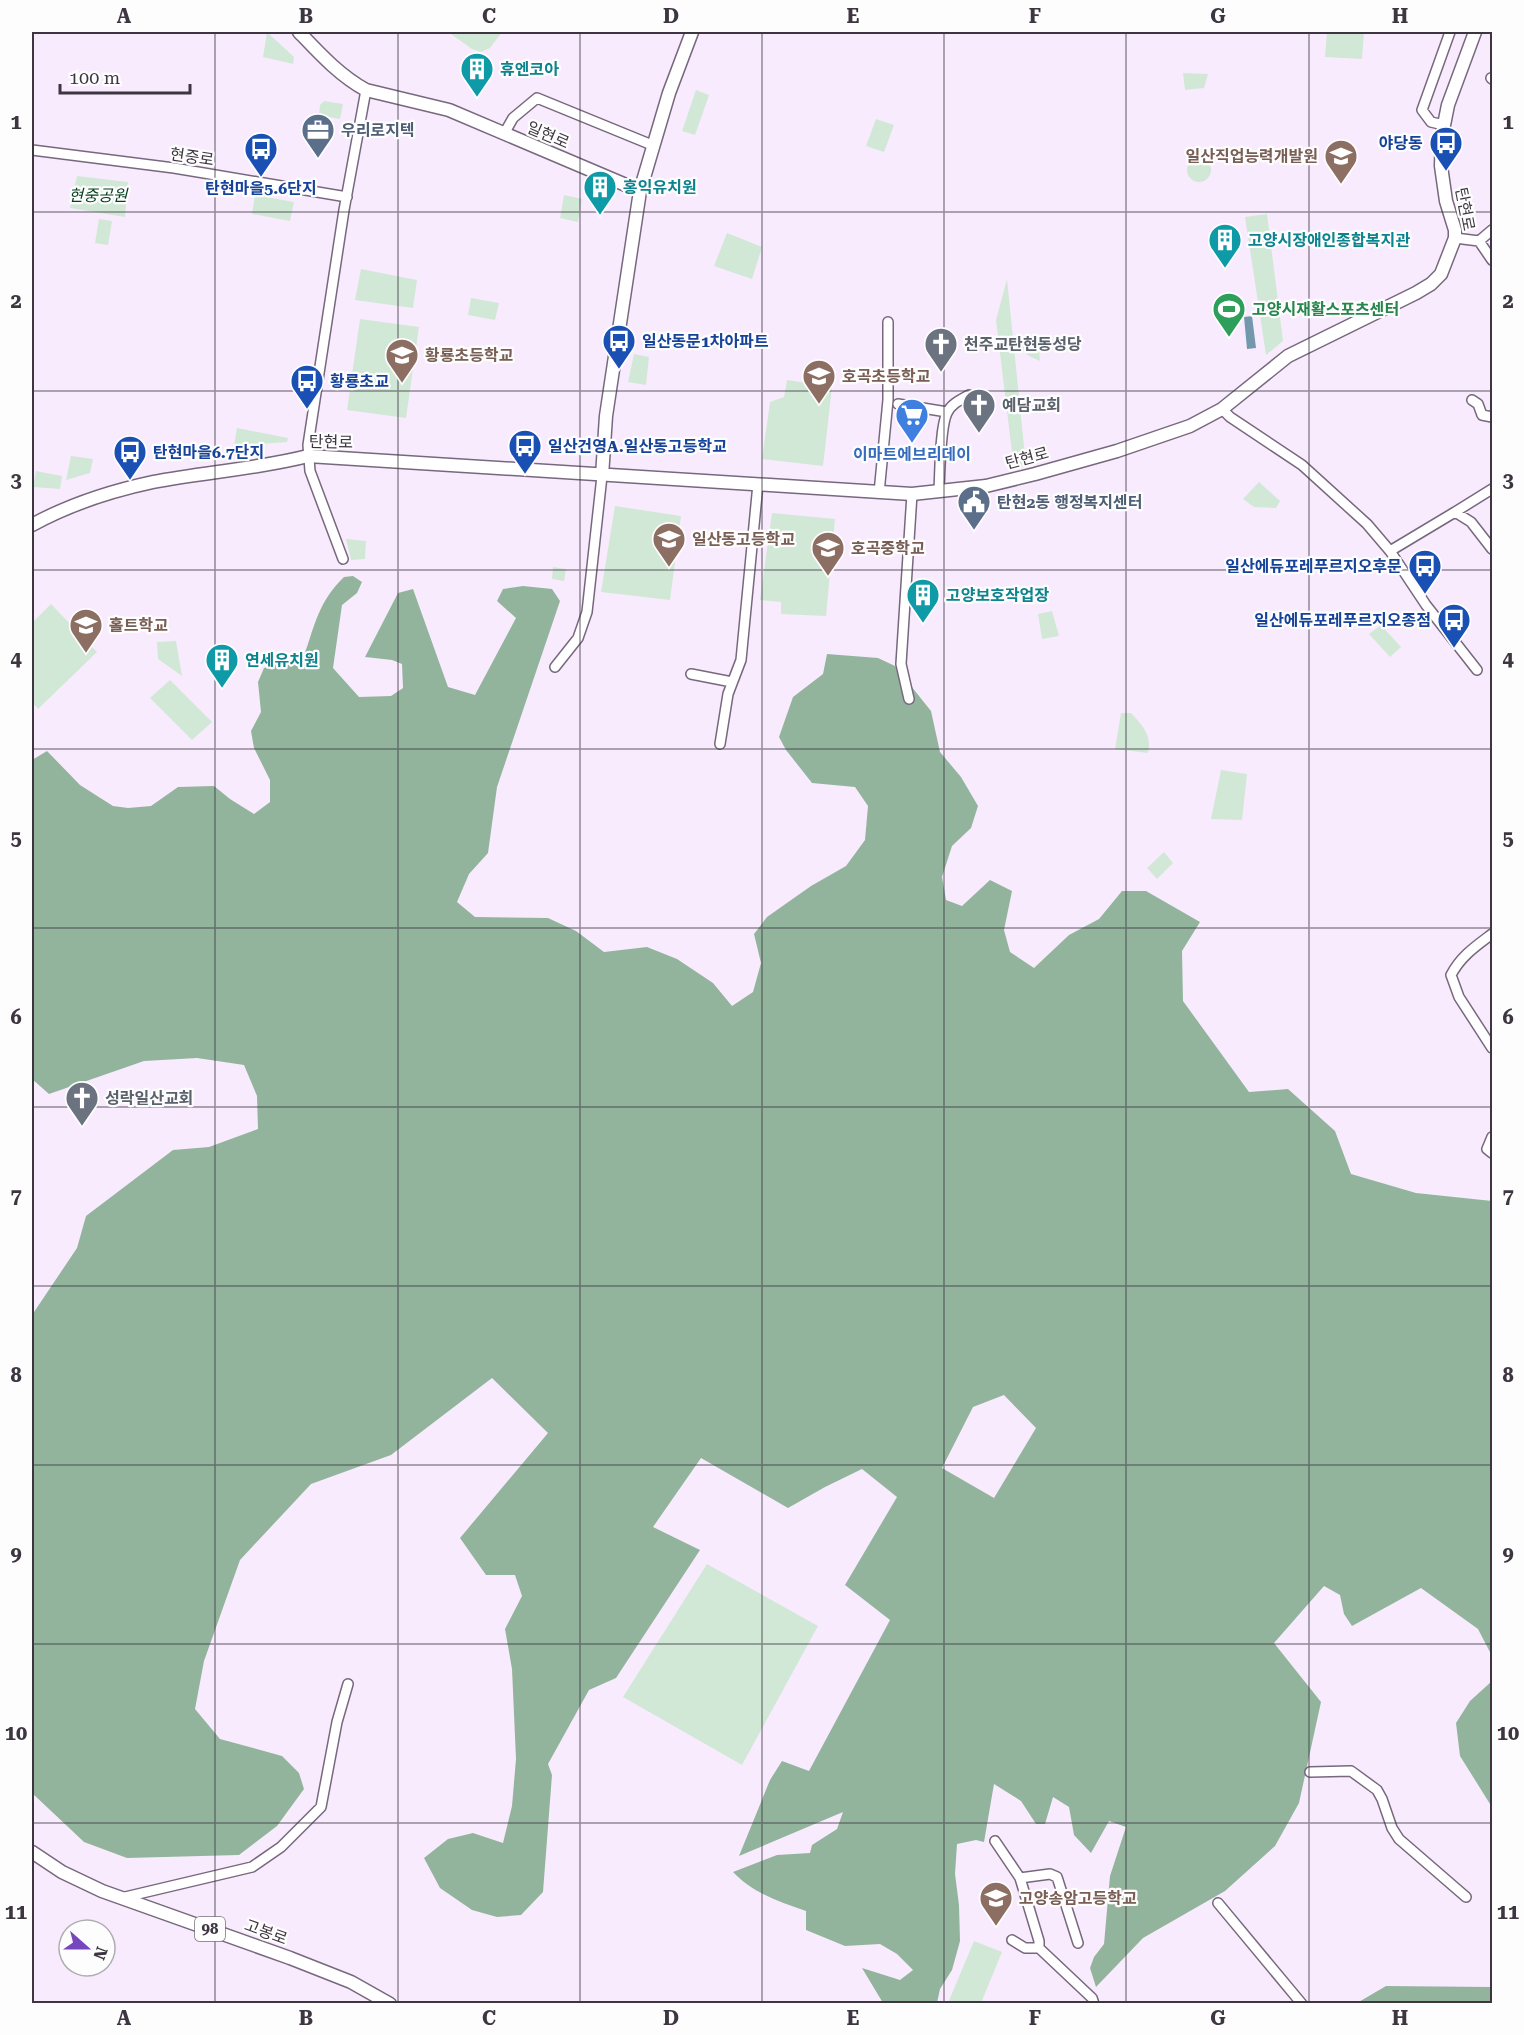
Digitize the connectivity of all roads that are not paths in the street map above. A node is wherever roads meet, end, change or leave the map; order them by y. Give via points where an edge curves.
1 (299, 32) edge
2 (692, 32) edge
3 (1450, 32) edge
4 (1474, 32) edge
5 (366, 90) junction
6 (1444, 124) junction
7 (504, 134) junction
8 (652, 145) junction
9 (32, 150) edge
10 (640, 191) junction
11 (347, 197) junction
12 (1492, 230) edge
13 (1455, 238) junction
14 (1479, 241) junction
15 (1492, 260) edge
16 (888, 322) dead end
17 (969, 396) dead end
18 (1472, 400) dead end
19 (898, 404) dead end
20 (1222, 409) junction
21 (947, 412) junction
22 (1492, 417) edge
23 (308, 456) junction
24 (602, 476) junction
25 (758, 484) junction
26 (1492, 489) edge
27 (939, 490) junction
28 (879, 493) junction
29 (912, 494) junction
30 (1455, 512) junction
31 (32, 525) edge
32 (1492, 549) edge
33 (1390, 551) junction
34 (343, 559) dead end
35 (555, 667) dead end
36 (1477, 670) dead end
37 (691, 674) dead end
38 (732, 682) junction
39 (909, 699) dead end
40 (720, 744) dead end
41 (1492, 934) edge
42 (1492, 1048) edge
43 (1492, 1137) edge
44 (1492, 1153) edge
45 (348, 1684) dead end
46 (1310, 1772) dead end
47 (995, 1841) dead end
48 (32, 1852) edge
49 (1020, 1878) junction
50 (1466, 1897) dead end
51 (121, 1898) junction
52 (1218, 1903) dead end
53 (1012, 1940) dead end
54 (1078, 1943) dead end
55 (1039, 1948) junction
56 (390, 2004) edge
57 (1094, 2004) edge
58 (1302, 2004) edge

1 - 5 main road, 일현로
2 - 8 main road
3 - 6 street via 1422,110 1431,122
4 - 6 main road, 탄현로
5 - 7 main road, 일현로 via 449,110
5 - 11 street
6 - 13 main road, 탄현로 via 1441,166
7 - 8 street via 513,118 537,98
7 - 10 main road, 일현로
8 - 10 main road
9 - 11 street, 현중로 via 174,168
10 - 24 main road via 606,416
11 - 23 street
12 - 14 street
13 - 14 street
13 - 20 main road, 탄현로 via 1441,274 1431,284 1288,356
14 - 15 street
16 - 28 street via 888,400
17 - 21 street
18 - 22 street via 1482,415
19 - 21 street
20 - 27 main road, 탄현로 via 1190,426 1110,453 986,486
20 - 33 street via 1302,465 1367,524
21 - 27 street
23 - 24 main road, 탄현로
23 - 31 main road, 탄현로 via 106,494
23 - 34 street
24 - 25 main road, 탄현로
24 - 35 street via 587,612 578,638
25 - 28 main road, 탄현로
25 - 38 street via 741,660
26 - 30 street
27 - 29 main road, 탄현로
28 - 29 main road, 탄현로
29 - 39 street via 901,664
30 - 32 street via 1471,522
30 - 33 street
33 - 36 street
37 - 38 street
38 - 40 street
41 - 42 street via 1458,962 1451,975 1459,997
43 - 44 street via 1487,1149
45 - 51 street via 321,1807 280,1847 252,1868
46 - 50 street via 1351,1771 1377,1790 1399,1839
47 - 49 street
48 - 51 main road, 고봉로 / 98 via 62,1872
49 - 54 street via 1050,1874 1057,1877
49 - 55 street
51 - 56 main road, 고봉로 / 98 via 351,1982
52 - 58 street
53 - 55 street via 1025,1948
55 - 57 street

